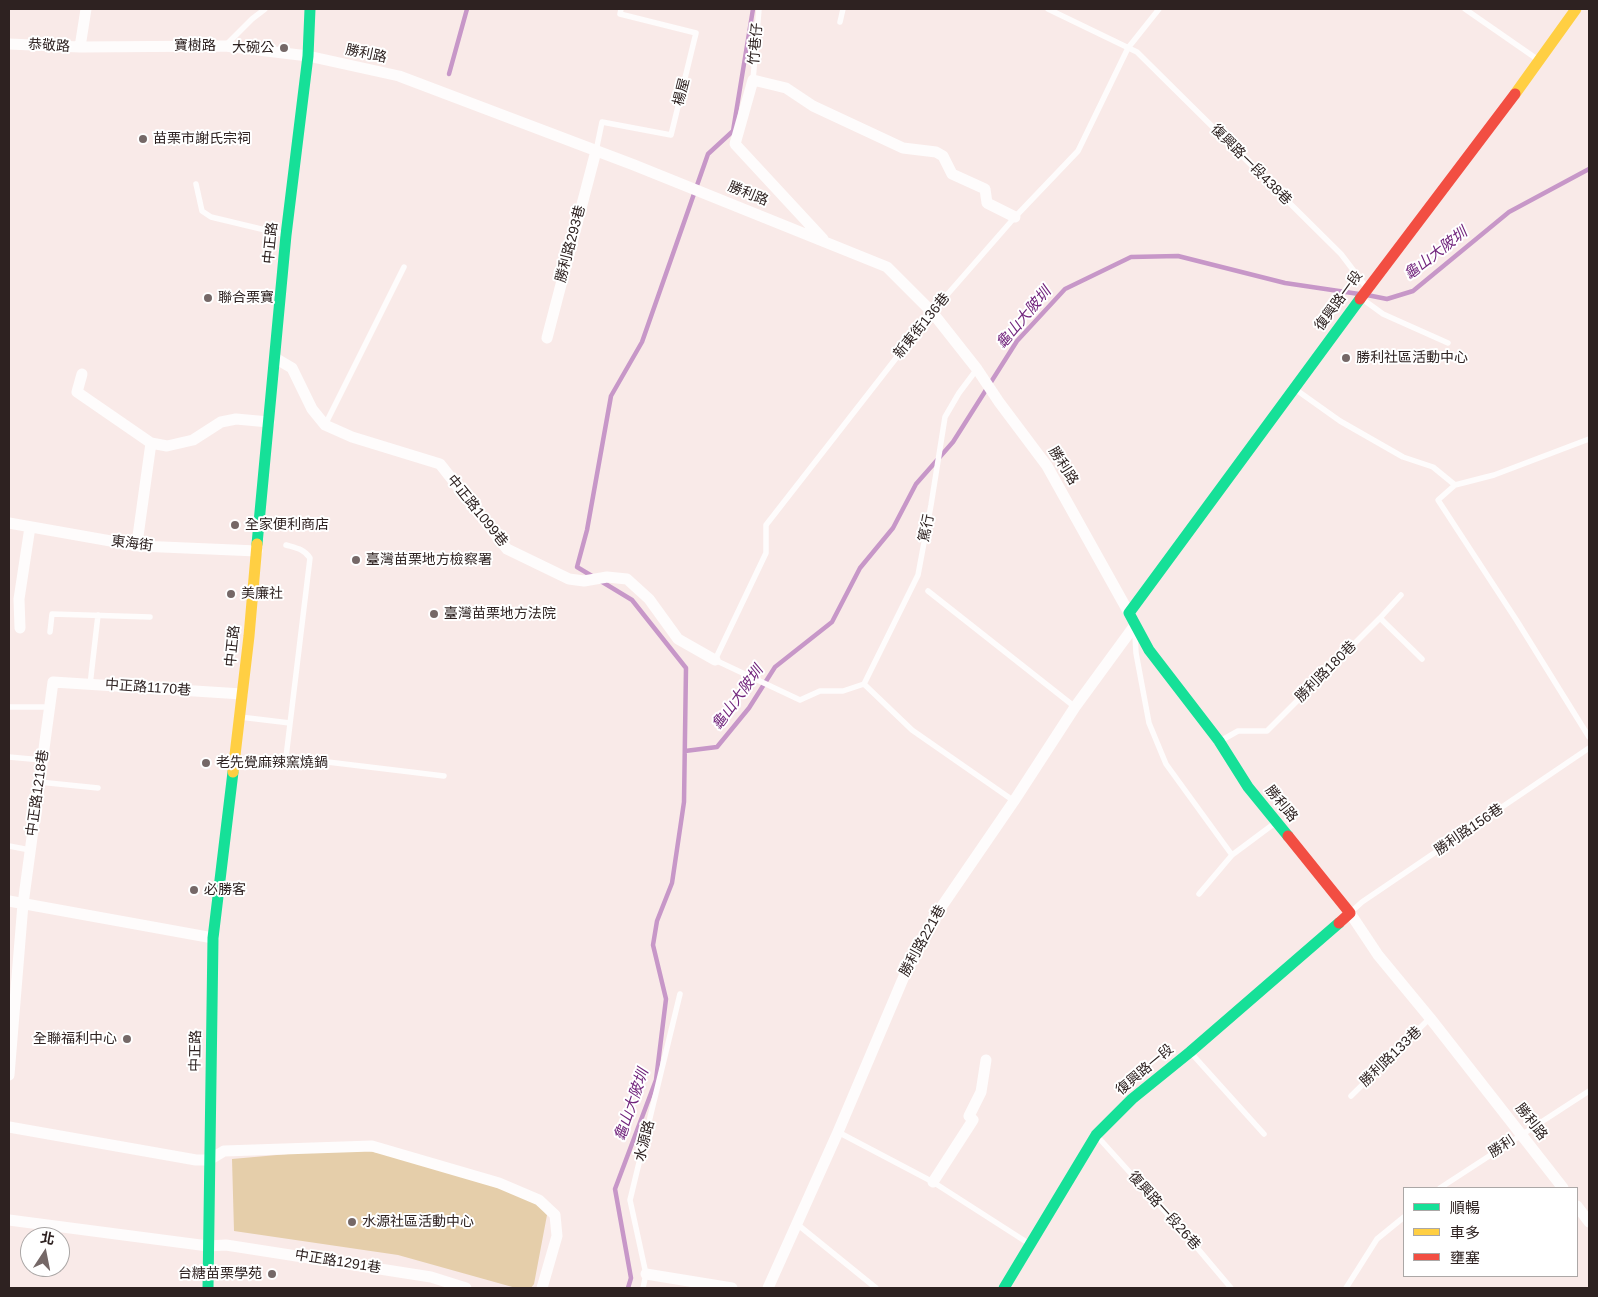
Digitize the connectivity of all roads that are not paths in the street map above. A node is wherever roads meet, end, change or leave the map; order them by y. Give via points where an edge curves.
1 (86, 9) edge
2 (265, 9) edge
3 (310, 9) edge
4 (622, 9) edge
5 (759, 9) edge
6 (843, 9) edge
7 (1048, 9) edge
8 (1159, 9) edge
9 (1465, 9) edge
10 (1576, 9) edge
11 (840, 22) dead end
12 (9, 44) edge
13 (225, 46) junction
14 (80, 47) junction
15 (1128, 48) junction
16 (308, 56) junction
17 (1538, 60) junction
18 (753, 80) junction
19 (596, 151) junction
20 (196, 184) dead end
21 (1016, 217) junction
22 (286, 235) junction
23 (826, 242) junction
24 (404, 267) dead end
25 (1364, 293) junction
26 (932, 312) junction
27 (547, 338) dead end
28 (1448, 343) dead end
29 (275, 358) junction
30 (977, 369) junction
31 (82, 374) dead end
32 (1294, 388) junction
33 (269, 422) junction
34 (325, 425) junction
35 (1589, 439) edge
36 (150, 443) junction
37 (1455, 485) junction
38 (9, 522) edge
39 (30, 527) junction
40 (286, 545) dead end
41 (139, 546) junction
42 (257, 551) junction
43 (928, 591) dead end
44 (1401, 595) dead end
45 (1130, 613) junction
46 (98, 616) junction
47 (150, 617) dead end
48 (1380, 618) junction
49 (1135, 625) junction
50 (20, 628) dead end
51 (50, 632) dead end
52 (1422, 659) dead end
53 (715, 660) junction
54 (53, 682) joint
55 (864, 684) junction
56 (90, 685) junction
57 (242, 694) junction
58 (9, 706) edge
59 (50, 707) junction
60 (1076, 707) junction
61 (240, 717) junction
62 (290, 723) junction
63 (1589, 737) edge
64 (1219, 741) junction
65 (1589, 748) edge
66 (9, 757) edge
67 (42, 760) junction
68 (444, 776) dead end
69 (40, 782) junction
70 (98, 788) dead end
71 (1014, 801) junction
72 (1276, 822) junction
73 (9, 846) edge
74 (30, 850) junction
75 (1232, 855) junction
76 (1199, 894) dead end
77 (9, 901) edge
78 (23, 904) junction
79 (1350, 913) junction
80 (213, 938) junction
81 (680, 994) dead end
82 (1430, 1018) junction
83 (1190, 1052) junction
84 (986, 1060) dead end
85 (9, 1075) edge
86 (1589, 1091) edge
87 (1351, 1096) dead end
88 (9, 1127) edge
89 (838, 1132) junction
90 (1264, 1134) dead end
91 (1522, 1134) junction
92 (1096, 1135) junction
93 (209, 1160) junction
94 (933, 1182) junction
95 (1442, 1187) edge
96 (1562, 1187) edge
97 (1578, 1207) edge
98 (1403, 1218) edge
99 (9, 1220) edge
100 (1589, 1222) edge
101 (797, 1224) junction
102 (1031, 1244) junction
103 (208, 1246) junction
104 (646, 1274) junction
105 (208, 1288) edge
106 (466, 1288) edge
107 (542, 1288) edge
108 (643, 1288) edge
109 (732, 1288) edge
110 (768, 1288) edge
111 (876, 1288) edge
112 (1004, 1288) edge
113 (1231, 1288) edge
114 (1346, 1288) edge

1 - 14 street, 恭敬路
2 - 13 lane
3 - 16 street, 中正路
4 - 19 lane, 楊屋 via 620,14 696,33 671,135 602,122
5 - 18 lane, 竹巷仔
6 - 11 lane
7 - 15 lane, 復興路一段438巷
8 - 15 lane, 新東街136巷
9 - 17 lane
10 - 17 street, 復興路一段
12 - 14 street, 恭敬路
13 - 14 street, 寶樹路
13 - 16 street, 寶樹路
15 - 21 lane, 新東街136巷 via 1078,151
15 - 25 lane, 復興路一段438巷 via 1137,52 1341,254
16 - 19 street, 勝利路 via 399,76
16 - 22 street, 中正路
17 - 25 street, 復興路一段
18 - 21 street via 786,88 813,106 903,148 936,152 943,156 952,174 985,188 987,203
18 - 23 street via 735,144
19 - 23 street, 勝利路
19 - 27 street, 勝利路293巷
20 - 22 lane via 202,211 211,217
21 - 26 lane, 新東街136巷
22 - 29 street, 中正路
23 - 26 street, 勝利路 via 887,267
24 - 34 lane
25 - 28 lane, 復興路一段438巷 via 1383,314
25 - 32 street, 復興路一段
26 - 30 street, 勝利路
26 - 53 lane, 新東街136巷 via 766,525 766,553
29 - 33 street, 中正路
29 - 34 street, 中正路1099巷 via 292,368 312,409
30 - 45 street, 勝利路 via 1047,466
30 - 55 lane, 篤行 via 944,418 918,575
31 - 36 street via 77,392
32 - 37 lane via 1340,421 1403,457 1433,467
32 - 45 street, 復興路一段
33 - 36 street via 236,419 221,422 193,440 167,446
33 - 42 street, 中正路
34 - 53 street, 中正路1099巷 via 352,438 440,464 507,549 569,579 627,579 649,599 678,639
35 - 37 lane via 1494,476
36 - 41 street
37 - 63 lane via 1438,500
38 - 39 street, 東海街
39 - 41 street, 東海街
39 - 50 street via 19,599
40 - 62 lane via 301,549 310,558
41 - 42 street, 東海街
42 - 57 street, 中正路
43 - 60 lane
44 - 48 lane, 勝利路180巷
45 - 49 street, 勝利路
46 - 47 lane
46 - 51 lane via 52,614
46 - 56 lane
48 - 52 lane
48 - 64 lane, 勝利路180巷 via 1267,732 1238,731
49 - 60 street, 勝利路221巷
49 - 64 street, 勝利路 via 1149,650
49 - 75 lane via 1136,653 1149,723 1166,764
53 - 55 lane via 800,700 820,691 843,691
54 - 56 street, 中正路1170巷
54 - 59 street, 中正路1218巷
55 - 71 lane via 912,730
56 - 57 street, 中正路1170巷
57 - 61 street, 中正路
58 - 59 lane
59 - 67 street, 中正路1218巷
60 - 71 street, 勝利路221巷
61 - 62 lane
61 - 80 street, 中正路
62 - 68 lane via 286,758
64 - 72 street, 勝利路 via 1248,787
65 - 79 lane, 勝利路156巷
66 - 67 lane
67 - 69 street, 中正路1218巷
69 - 70 lane
69 - 74 street, 中正路1218巷
71 - 89 street, 勝利路221巷 via 940,909 905,974
72 - 75 lane
72 - 79 street, 勝利路
73 - 74 lane
74 - 78 street, 中正路1218巷
75 - 76 lane
77 - 78 street
78 - 80 street
78 - 85 street, 中正路1218巷
79 - 82 street, 勝利路 via 1378,955
79 - 83 street, 復興路一段
80 - 93 street, 中正路
81 - 104 lane, 水源路 via 630,1200
82 - 87 lane, 勝利路133巷
82 - 91 street, 勝利路
83 - 90 lane
83 - 92 street, 復興路一段 via 1132,1099
84 - 94 street via 981,1092 969,1116 973,1120
86 - 91 lane, 勝利
88 - 93 street
89 - 94 lane
89 - 101 street, 勝利路221巷
91 - 95 lane, 勝利
91 - 96 street, 勝利路
92 - 102 street, 復興路一段
92 - 113 lane, 復興路一段26巷
93 - 103 street, 中正路
93 - 107 street via 224,1151 372,1146 499,1183 539,1200 555,1215 557,1236
94 - 102 lane
97 - 100 street
98 - 114 lane via 1377,1239
99 - 103 street, 中正路1291巷
101 - 110 street, 勝利路221巷
101 - 111 lane
102 - 112 street, 復興路一段
103 - 105 street, 中正路
103 - 106 street, 中正路1291巷 via 226,1245 371,1266 431,1277
104 - 108 lane, 水源路
104 - 109 street

